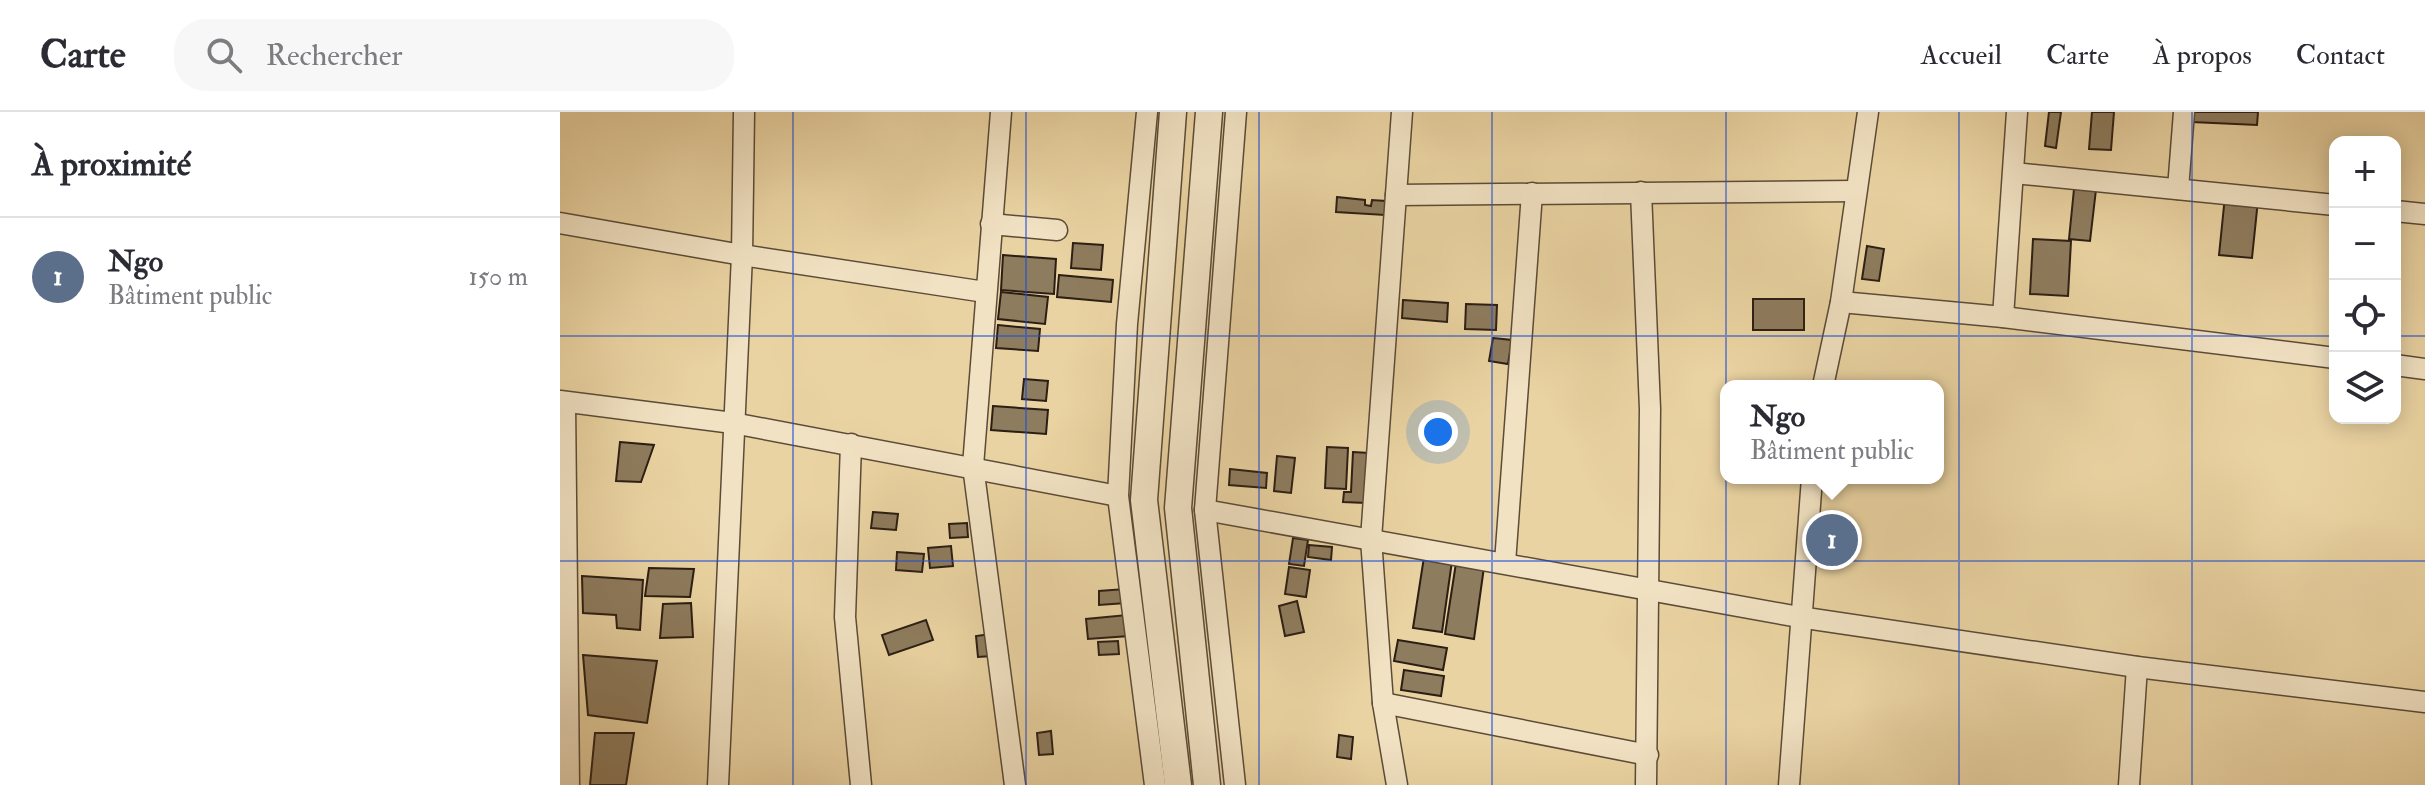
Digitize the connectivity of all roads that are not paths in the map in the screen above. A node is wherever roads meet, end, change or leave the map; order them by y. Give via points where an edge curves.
1 (744, 112) edge
2 (1147, 112) edge
3 (1173, 112) edge
4 (1209, 112) edge
5 (1236, 112) edge
6 (1402, 112) edge
7 (1868, 112) edge
8 (2017, 112) edge
9 (2184, 112) edge
10 (996, 113) edge
11 (2014, 173) junction
12 (2178, 189) junction
13 (1855, 191) junction
14 (1641, 192) junction
15 (1532, 193) junction
16 (1396, 195) junction
17 (2329, 204) edge
18 (2401, 212) edge
19 (2425, 214) edge
20 (560, 223) edge
21 (991, 224) junction
22 (1057, 230) dead end
23 (742, 255) junction
24 (985, 292) junction
25 (1841, 302) junction
26 (2003, 317) junction
27 (1127, 324) junction
28 (1156, 327) junction
29 (2329, 357) edge
30 (2401, 366) edge
31 (2425, 369) edge
32 (1824, 380) edge
33 (562, 402) edge
34 (733, 423) junction
35 (851, 444) junction
36 (973, 466) junction
37 (1811, 484) edge
38 (1118, 496) junction
39 (1205, 510) junction
40 (563, 520) edge
41 (1371, 539) junction
42 (1505, 563) junction
43 (1649, 590) junction
44 (1799, 617) junction
45 (2137, 667) junction
46 (2425, 702) edge
47 (1383, 703) junction
48 (1648, 755) junction
49 (564, 764) edge
50 (569, 785) edge
51 (718, 785) edge
52 (861, 785) edge
53 (1015, 785) edge
54 (1155, 785) edge
55 (1178, 785) edge
56 (1207, 785) edge
57 (1235, 785) edge
58 (1397, 785) edge
59 (1646, 785) edge
60 (1789, 785) edge
61 (2129, 785) edge

1 - 23 street
2 - 27 street
3 - 28 street
4 - 56 street via 1178,508
5 - 39 street
6 - 16 street
7 - 13 street
8 - 11 street
9 - 12 street
10 - 21 street
11 - 12 street
11 - 26 street
12 - 17 street
13 - 14 street
13 - 25 street
14 - 15 street
14 - 43 street via 1650,409
15 - 16 street
15 - 42 street
16 - 41 street
18 - 19 street
20 - 23 street
21 - 22 street
21 - 24 street
23 - 24 street
23 - 34 street
24 - 36 street
25 - 26 street
25 - 32 street
26 - 29 street
27 - 28 street
27 - 38 street
28 - 55 street via 1144,500
30 - 31 street
33 - 34 street
33 - 40 street
34 - 35 street
34 - 51 street
35 - 36 street
35 - 52 street via 845,617
36 - 38 street
36 - 53 street
37 - 44 street
38 - 54 street
39 - 41 street
39 - 57 street
40 - 49 street
41 - 42 street
41 - 47 street
42 - 43 street
43 - 44 street
43 - 48 street
44 - 45 street
44 - 60 street
45 - 46 street
45 - 61 street
47 - 48 street
47 - 58 street
48 - 59 street
49 - 50 street

